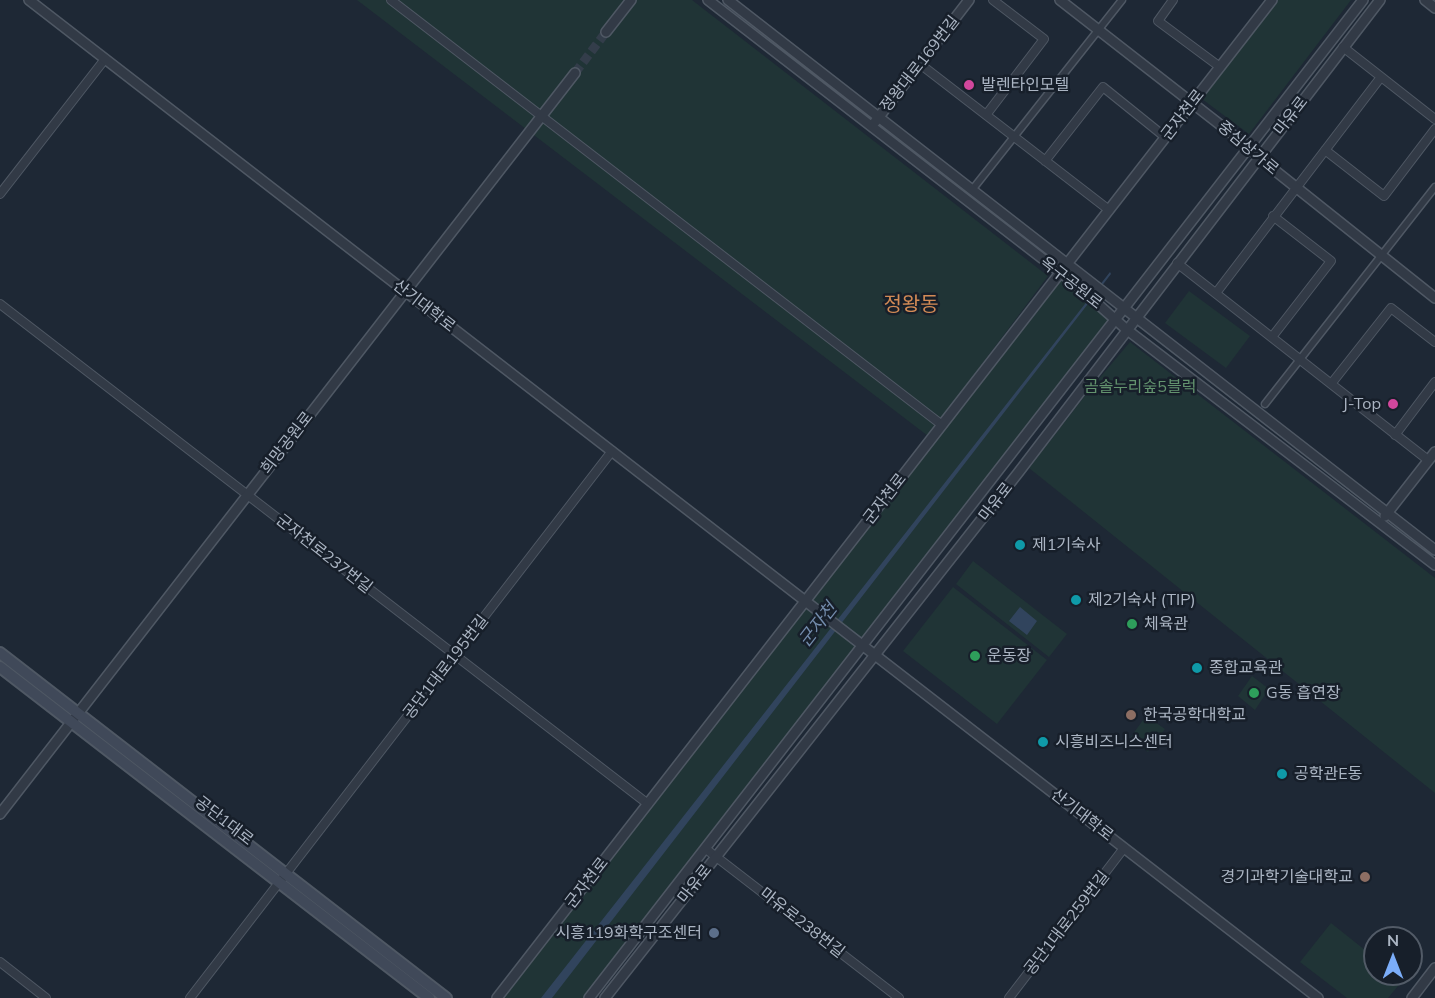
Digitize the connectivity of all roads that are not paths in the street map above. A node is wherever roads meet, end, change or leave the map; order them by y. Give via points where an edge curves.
1 (29, 0) edge
2 (391, 0) edge
3 (631, 0) edge
4 (708, 0) edge
5 (728, 0) edge
6 (969, 0) edge
7 (993, 0) edge
8 (1060, 0) edge
9 (1122, 0) edge
10 (1173, 0) edge
11 (1272, 0) edge
12 (1363, 0) edge
13 (1380, 0) edge
14 (1425, 0) edge
15 (1435, 8) edge
16 (1098, 30) junction
17 (606, 32) tunnel mouth
18 (1343, 47) junction
19 (105, 58) junction
20 (920, 64) junction
21 (1220, 67) junction
22 (575, 73) tunnel mouth
23 (1381, 77) junction
24 (1192, 103) junction
25 (986, 115) junction
26 (541, 116) junction
27 (878, 117) junction
28 (1435, 118) edge
29 (870, 127) junction
30 (1435, 129) edge
31 (1013, 136) junction
32 (1165, 137) junction
33 (1250, 148) junction
34 (1325, 150) junction
35 (1258, 157) junction
36 (1045, 160) junction
37 (1295, 187) junction
38 (1435, 187) edge
39 (972, 190) junction
40 (0, 194) edge
41 (1109, 210) junction
42 (1273, 216) junction
43 (1381, 256) junction
44 (1177, 263) junction
45 (1066, 265) junction
46 (1059, 274) junction
47 (405, 291) junction
48 (1216, 293) junction
49 (1435, 298) edge
50 (0, 303) edge
51 (1124, 310) junction
52 (1134, 318) junction
53 (1116, 320) junction
54 (1126, 329) junction
55 (1272, 337) junction
56 (1435, 342) edge
57 (1299, 359) junction
58 (1435, 382) edge
59 (1331, 384) junction
60 (1264, 404) dead end
61 (942, 425) junction
62 (1395, 435) junction
63 (612, 451) junction
64 (1435, 452) edge
65 (1428, 460) junction
66 (248, 495) junction
67 (1387, 513) junction
68 (1380, 522) junction
69 (1435, 550) edge
70 (1435, 565) edge
71 (806, 601) junction
72 (864, 646) junction
73 (0, 653) edge
74 (455, 655) junction
75 (875, 655) junction
76 (0, 667) edge
77 (75, 718) junction
78 (648, 804) junction
79 (0, 814) edge
80 (1125, 848) junction
81 (706, 849) junction
82 (716, 857) junction
83 (282, 878) junction
84 (0, 962) edge
85 (1435, 968) edge
86 (46, 998) edge
87 (190, 998) edge
88 (429, 998) edge
89 (446, 998) edge
90 (498, 998) edge
91 (590, 998) edge
92 (605, 998) edge
93 (899, 998) edge
94 (1009, 998) edge
95 (1318, 998) edge
96 (1412, 998) edge

1 - 19 street, 산기대학로
2 - 26 street
3 - 17 street
4 - 29 street, 옥구공원로
5 - 27 street, 옥구공원로
6 - 20 street, 정왕대로169번길
7 - 25 street via 1044,39
8 - 16 street, 중심상가로
9 - 16 street
10 - 21 street via 1158,21
11 - 21 street, 군자천로
12 - 33 street, 마유로
13 - 18 street, 마유로
14 - 15 street
16 - 24 street, 중심상가로
16 - 31 street
18 - 23 street
18 - 35 street, 마유로
19 - 40 street
19 - 47 street, 산기대학로
20 - 25 street
20 - 27 street, 정왕대로169번길
21 - 24 street, 군자천로
22 - 26 street, 희망공원로
23 - 28 street
23 - 34 street
24 - 32 street, 군자천로
24 - 33 street, 중심상가로
25 - 31 street
26 - 47 street, 희망공원로
26 - 61 street
27 - 29 street, 정왕대로169번길
27 - 39 street, 옥구공원로
29 - 46 street, 옥구공원로
30 - 34 street via 1384,196
31 - 36 street
31 - 39 street
32 - 36 street via 1103,87
32 - 41 street, 군자천로
33 - 35 street, 중심상가로
33 - 51 street, 마유로
34 - 37 street
35 - 37 street, 중심상가로
35 - 44 street, 마유로
36 - 41 street
37 - 42 street
37 - 43 street, 중심상가로
38 - 43 street
39 - 45 street, 옥구공원로
41 - 45 street, 군자천로
42 - 48 street
42 - 55 street via 1331,261
43 - 49 street, 중심상가로
43 - 57 street
44 - 48 street
44 - 52 street, 마유로
45 - 46 street, 군자천로
45 - 51 street, 옥구공원로
46 - 53 street, 옥구공원로
46 - 61 street, 군자천로
47 - 63 street, 산기대학로
47 - 66 street, 희망공원로
48 - 55 street
50 - 66 street, 군자천로237번길
51 - 52 street, 옥구공원로
51 - 53 street, 마유로
52 - 54 street, 마유로
52 - 67 street, 옥구공원로
53 - 54 street, 옥구공원로
53 - 72 street, 마유로
54 - 68 street, 옥구공원로
54 - 75 street, 마유로
55 - 57 street
56 - 59 street via 1391,308
57 - 59 street
57 - 60 street
58 - 62 street
59 - 62 street
61 - 71 street, 군자천로
62 - 65 street
63 - 71 street, 산기대학로
63 - 74 street, 공단1대로195번길
64 - 65 street
65 - 67 street
66 - 74 street, 군자천로237번길
66 - 77 street, 희망공원로
67 - 68 street
67 - 69 street, 옥구공원로
68 - 70 street, 옥구공원로
71 - 72 street, 산기대학로
71 - 78 street, 군자천로
72 - 75 street, 산기대학로
72 - 81 street, 마유로
73 - 77 main road
74 - 78 street, 군자천로237번길
74 - 83 street, 공단1대로195번길
75 - 80 street, 산기대학로
75 - 82 street, 마유로
76 - 77 main road, 공단1대로
77 - 79 street, 희망공원로
77 - 83 main road, 공단1대로
78 - 90 street, 군자천로
80 - 94 street, 공단1대로259번길
80 - 95 street, 산기대학로
81 - 82 street, 마유로238번길
81 - 91 street, 마유로
82 - 92 street, 마유로
82 - 93 street, 마유로238번길
83 - 87 street, 공단1대로195번길
83 - 88 main road, 공단1대로
83 - 89 main road
84 - 86 street
85 - 96 street

